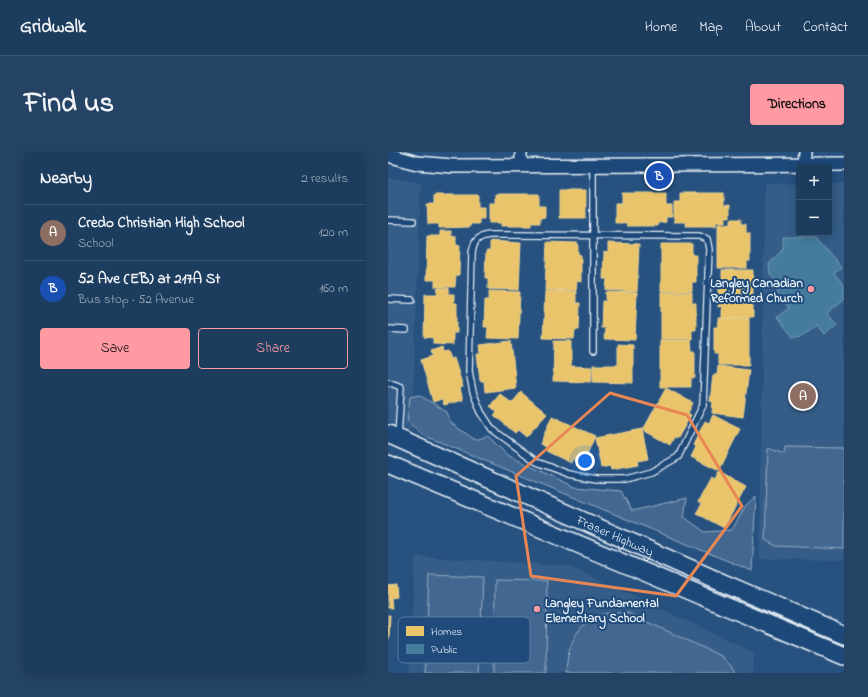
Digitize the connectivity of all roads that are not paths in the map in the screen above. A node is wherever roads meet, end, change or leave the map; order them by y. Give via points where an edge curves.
1 (521, 152) edge
2 (388, 156) edge
3 (804, 158) edge
4 (844, 164) edge
5 (593, 165) junction
6 (521, 166) junction
7 (388, 220) edge
8 (413, 221) dead end
9 (594, 235) junction
10 (388, 299) edge
11 (412, 300) dead end
12 (388, 329) edge
13 (406, 330) dead end
14 (593, 350) dead end
15 (388, 382) edge
16 (393, 437) edge
17 (388, 464) edge
18 (844, 635) edge
19 (844, 656) edge

1 - 6 street
2 - 6 street via 417,163 452,166
3 - 4 street
3 - 5 street
5 - 6 street
5 - 9 lane
7 - 8 lane
9 - 9 lane via 479,237 474,243 469,371 473,392 481,412 492,429 537,462 569,474 596,479 625,479 651,472 678,457 703,405 709,249 707,239 699,236
9 - 14 lane
10 - 11 lane
12 - 13 lane
15 - 16 lane via 402,387
16 - 18 main road, Fraser Highway
17 - 19 main road, Fraser Highway

